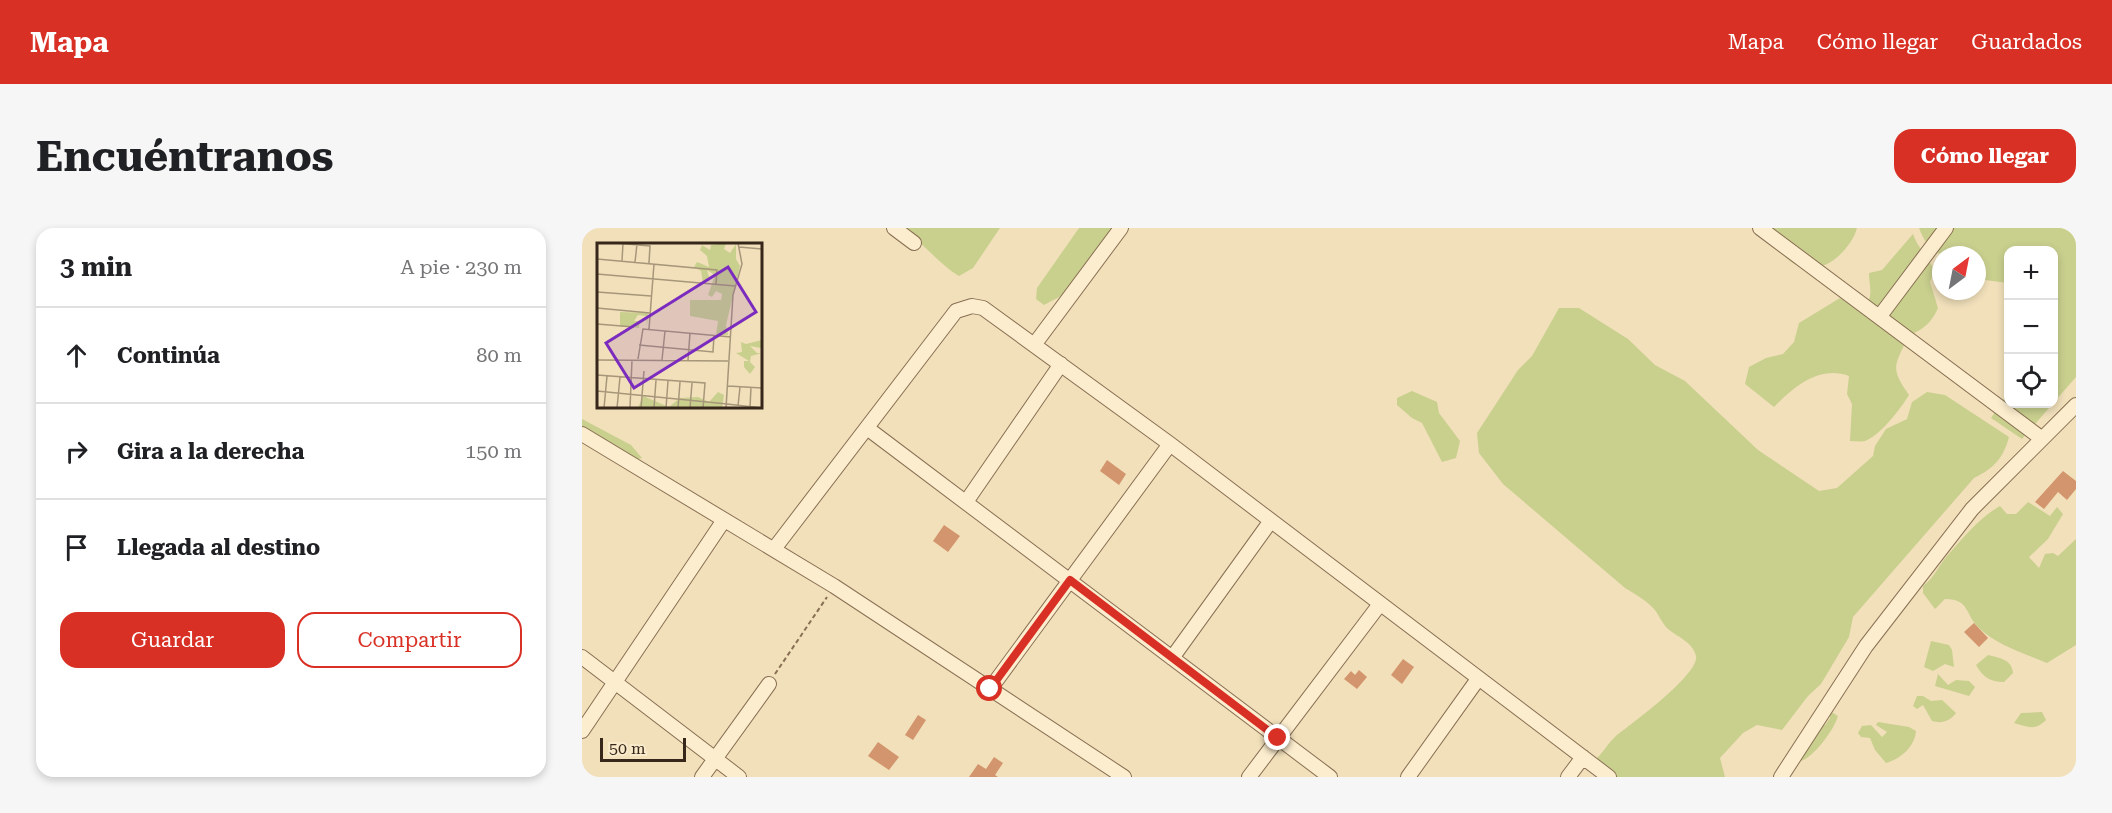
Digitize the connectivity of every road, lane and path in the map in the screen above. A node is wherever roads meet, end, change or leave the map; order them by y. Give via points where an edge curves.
1 (894, 228) edge
2 (1121, 228) edge
3 (1760, 228) edge
4 (1946, 228) edge
5 (1778, 233) edge
6 (914, 243) dead end
7 (1880, 316) junction
8 (1034, 345) junction
9 (1061, 364) junction
10 (2076, 405) edge
11 (867, 428) junction
12 (2041, 438) junction
13 (584, 439) edge
14 (1170, 444) junction
15 (966, 502) junction
16 (724, 520) junction
17 (1270, 522) junction
18 (774, 549) junction
19 (1070, 580) junction
20 (834, 586) junction
21 (1380, 604) junction
22 (582, 657) edge
23 (1172, 658) junction
24 (1478, 679) junction
25 (615, 682) junction
26 (769, 684) joint
27 (990, 689) junction
28 (582, 732) edge
29 (1278, 738) junction
30 (1583, 757) junction
31 (715, 759) junction
32 (702, 777) edge
33 (739, 777) edge
34 (1124, 777) edge
35 (1249, 777) edge
36 (1330, 777) edge
37 (1408, 777) edge
38 (1568, 777) edge
39 (1609, 777) edge
40 (1781, 777) edge

1 - 6 street
2 - 8 street
3 - 5 street
4 - 7 street
5 - 7 street
7 - 12 street
8 - 9 street
8 - 11 street via 983,308 956,311
9 - 14 street
9 - 15 street
10 - 12 street
11 - 15 street
11 - 18 street
12 - 40 street via 1972,509 1925,568 1866,646
13 - 16 street
14 - 17 street
14 - 19 street
15 - 19 street
16 - 18 street
16 - 25 street
17 - 21 street
17 - 23 street
18 - 20 street
19 - 23 street
19 - 27 street
20 - 26 path
20 - 27 street
21 - 24 street
21 - 29 street
22 - 25 street
23 - 29 street
24 - 30 street
24 - 37 street
25 - 28 street
25 - 31 street
26 - 31 street
27 - 34 street
29 - 35 street
29 - 36 street
30 - 38 street
30 - 39 street
31 - 32 street
31 - 33 street

